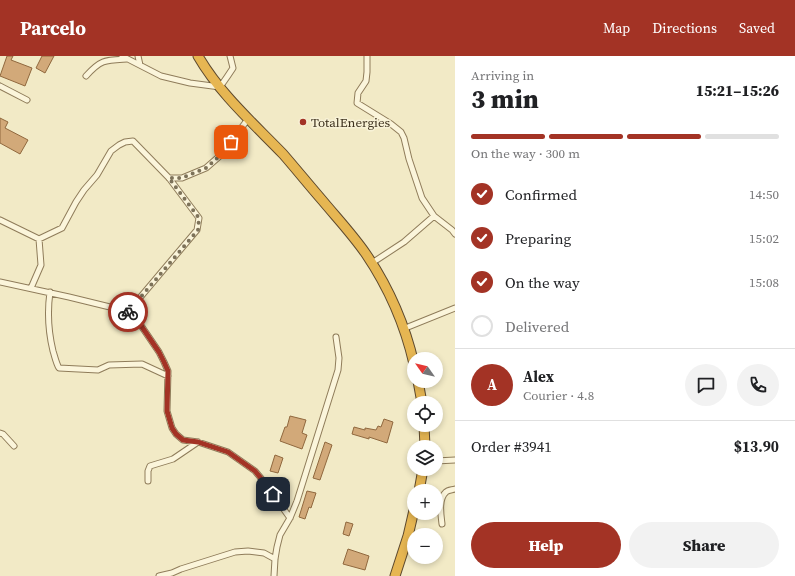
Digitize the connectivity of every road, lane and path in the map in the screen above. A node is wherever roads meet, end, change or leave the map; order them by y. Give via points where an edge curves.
1 (122, 56) edge
2 (138, 56) edge
3 (198, 56) edge
4 (230, 56) edge
5 (366, 56) edge
6 (128, 59) junction
7 (140, 65) junction
8 (86, 76) dead end
9 (0, 86) edge
10 (220, 87) junction
11 (27, 100) dead end
12 (248, 119) junction
13 (169, 178) junction
14 (434, 216) junction
15 (0, 220) edge
16 (455, 234) edge
17 (39, 239) junction
18 (372, 263) junction
19 (0, 282) edge
20 (31, 288) junction
21 (50, 292) junction
22 (455, 308) edge
23 (127, 313) junction
24 (403, 329) junction
25 (336, 337) dead end
26 (410, 352) edge
27 (168, 376) junction
28 (0, 433) edge
29 (198, 442) junction
30 (14, 446) dead end
31 (455, 460) edge
32 (443, 461) edge
33 (148, 481) dead end
34 (455, 489) edge
35 (290, 518) junction
36 (412, 520) edge
37 (442, 524) dead end
38 (275, 559) junction
39 (159, 576) edge
40 (274, 576) edge
41 (395, 576) edge

1 - 6 street
2 - 7 street
3 - 10 highway
4 - 10 street via 233,68
5 - 14 street via 366,81 358,93 357,103 401,132 422,198
6 - 7 street
6 - 8 street via 100,63
7 - 10 street via 161,76
9 - 11 street
10 - 12 highway
12 - 13 street via 222,154 206,168 182,178
12 - 18 highway via 342,223
13 - 17 street via 133,141 125,142 111,151 97,175 76,202 62,228
13 - 23 street via 199,218 198,230
14 - 16 street
14 - 18 street via 404,242
15 - 17 street
17 - 20 street via 41,265
18 - 24 highway via 400,317
19 - 20 street
20 - 21 street
21 - 23 street
21 - 27 street via 48,320 56,364 59,368 98,370 109,365 142,364
22 - 24 street
23 - 27 street via 140,324 159,352
24 - 26 highway
25 - 35 street via 338,370
27 - 29 street via 167,411 172,428 183,440
28 - 30 street
29 - 33 street via 174,459 150,466
29 - 35 street via 228,452 255,471
31 - 32 street
34 - 37 street via 447,491 442,498
35 - 38 street via 280,535
36 - 41 highway
38 - 39 street via 264,553 236,552
38 - 40 street

